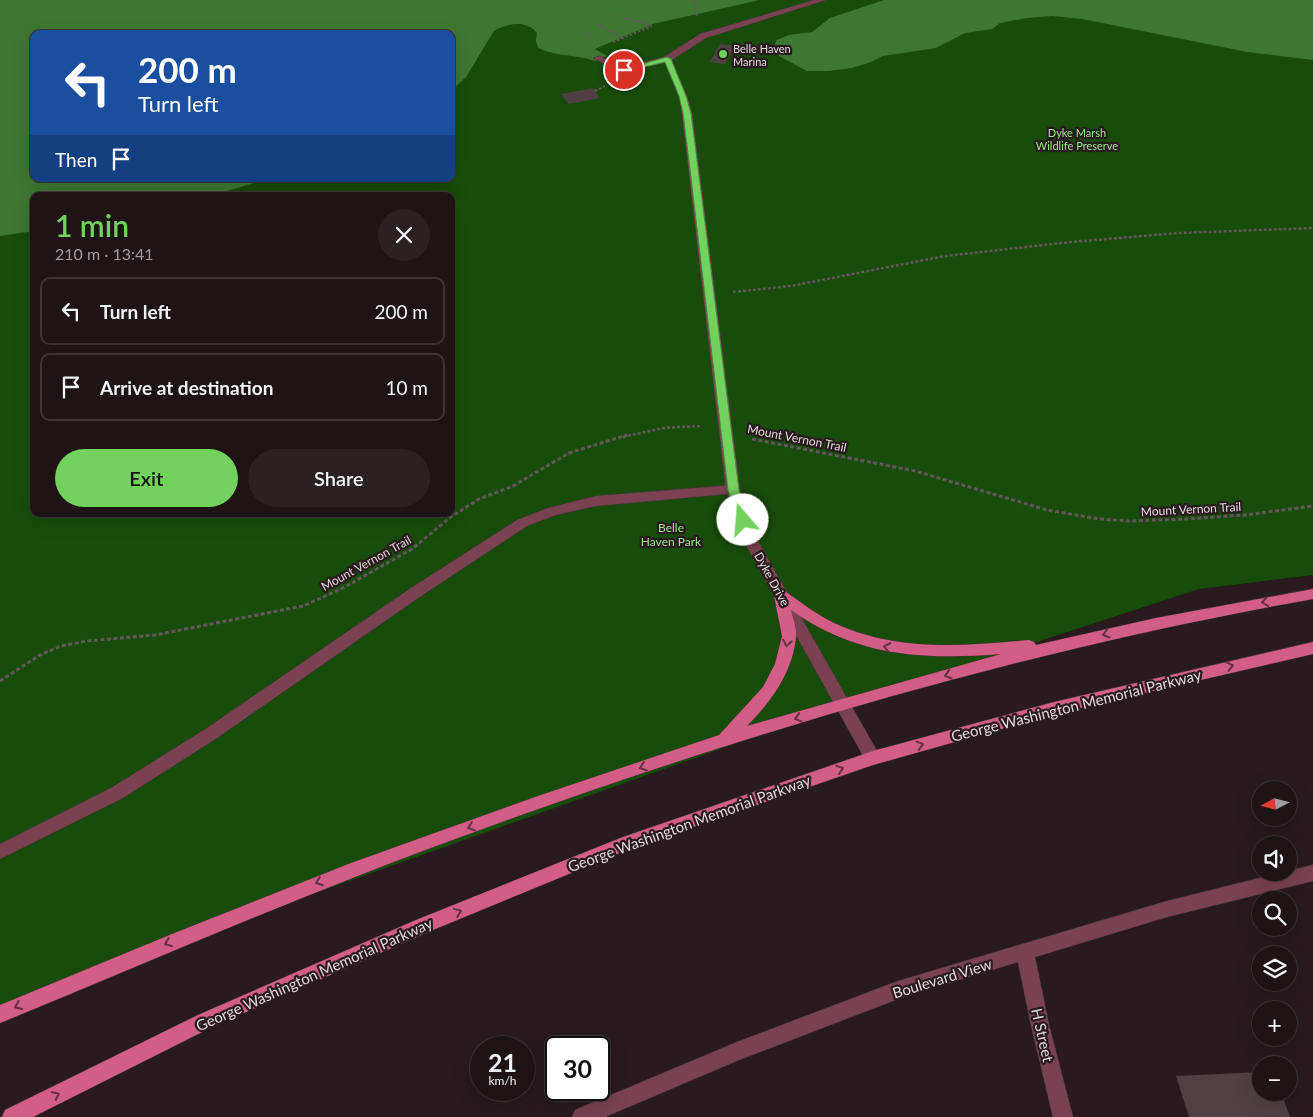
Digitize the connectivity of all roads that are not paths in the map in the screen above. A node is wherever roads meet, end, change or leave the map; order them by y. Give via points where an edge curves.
1 (822, 0) edge
2 (597, 58) dead end
3 (667, 59) junction
4 (710, 295) joint
5 (733, 490) junction
6 (1313, 594) edge
7 (780, 596) junction
8 (1075, 642) junction
9 (1313, 648) edge
10 (844, 705) junction
11 (723, 740) junction
12 (873, 758) junction
13 (0, 852) edge
14 (1313, 873) edge
15 (1024, 952) junction
16 (0, 1014) edge
17 (12, 1117) edge
18 (582, 1117) edge
19 (1063, 1117) edge

1 - 3 street via 703,36
2 - 3 street via 624,70
3 - 4 street, Dyke Drive via 687,113
4 - 5 street, Dyke Drive
5 - 7 street, Dyke Drive via 748,536
5 - 13 street via 596,502 553,511 522,523 117,793
6 -> 8 main road
8 -> 7 main road via 957,652 887,648 828,627
7 - 10 street, Dyke Drive
7 -> 11 main road via 789,636 782,664 769,691
8 -> 10 main road
12 -> 9 main road, George Washington Memorial Parkway via 1054,708
10 -> 11 main road
10 - 12 street, Dyke Drive
11 -> 16 main road via 312,885
17 -> 12 main road, George Washington Memorial Parkway via 205,1021 422,926 623,844
14 - 15 street, Boulevard View via 1167,909
15 - 18 street, Boulevard View via 898,990 737,1051
15 - 19 street, H Street

